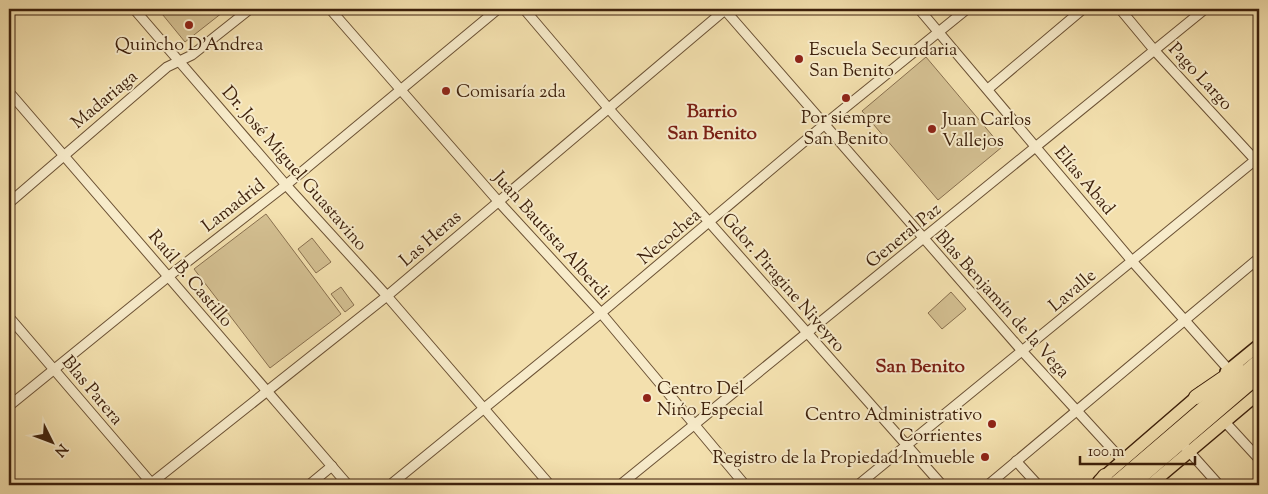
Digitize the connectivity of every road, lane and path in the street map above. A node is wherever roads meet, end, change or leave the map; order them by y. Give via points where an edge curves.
1 (13, 9) edge
2 (134, 9) edge
3 (250, 9) edge
4 (330, 9) edge
5 (498, 9) edge
6 (524, 9) edge
7 (725, 9) edge
8 (920, 9) edge
9 (967, 9) edge
10 (1084, 9) edge
11 (1120, 9) edge
12 (1205, 9) edge
13 (9, 12) edge
14 (938, 31) junction
15 (1156, 51) junction
16 (180, 61) junction
17 (988, 89) junction
18 (402, 90) junction
19 (9, 92) edge
20 (609, 109) junction
21 (825, 124) junction
22 (1037, 147) junction
23 (64, 155) junction
24 (1258, 160) edge
25 (286, 185) junction
26 (498, 201) junction
27 (9, 203) edge
28 (710, 222) junction
29 (924, 239) junction
30 (1259, 258) edge
31 (1132, 261) junction
32 (169, 276) junction
33 (387, 296) junction
34 (601, 313) junction
35 (9, 317) edge
36 (1185, 322) junction
37 (808, 334) junction
38 (1259, 345) edge
39 (1023, 352) junction
40 (1259, 352) edge
41 (1259, 362) edge
42 (54, 368) junction
43 (1229, 370) junction
44 (1259, 375) edge
45 (1259, 382) edge
46 (266, 392) junction
47 (1259, 393) edge
48 (1196, 397) junction
49 (9, 406) edge
50 (485, 409) junction
51 (1076, 411) junction
52 (1226, 422) junction
53 (695, 424) junction
54 (1179, 438) junction
55 (907, 446) junction
56 (1259, 459) edge
57 (1122, 460) junction
58 (1016, 461) junction
59 (332, 466) junction
60 (1106, 482) edge
61 (1132, 484) edge
62 (151, 485) edge
63 (308, 485) edge
64 (348, 485) edge
65 (390, 485) edge
66 (550, 485) edge
67 (620, 485) edge
68 (745, 485) edge
69 (858, 485) edge
70 (942, 485) edge
71 (988, 485) edge
72 (1038, 485) edge
73 (1094, 485) edge
74 (1150, 485) edge
75 (1219, 485) edge

1 - 13 street
2 - 16 street, Dr. José Miguel Guastavino
3 - 16 street, Madariaga
4 - 18 street, Juan Bautista Alberdi
5 - 18 street, Lamadrid
6 - 20 street, Gdor. Piragine Niveyro
7 - 20 street, Las Heras
7 - 21 street, Blas Benjamín de la Vega
8 - 14 street, Elías Abad
9 - 14 street, Necochea
10 - 17 street
11 - 15 street, Pago Largo
12 - 15 street, General Paz
14 - 17 street, Elías Abad
14 - 21 street, Necochea
15 - 22 street, General Paz
15 - 24 street, Pago Largo
16 - 23 street, Madariaga via 167,67
16 - 25 street, Dr. José Miguel Guastavino
17 - 22 street, Elías Abad
18 - 25 street, Lamadrid
18 - 26 street, Juan Bautista Alberdi
19 - 23 street, Raúl B. Castillo
20 - 26 street, Las Heras
20 - 28 street, Gdor. Piragine Niveyro
21 - 28 street, Necochea
21 - 29 street, Blas Benjamín de la Vega
22 - 29 street, General Paz
22 - 31 street, Elías Abad
23 - 27 street, Madariaga
23 - 32 street, Raúl B. Castillo
24 - 31 street, Lavalle
25 - 32 street, Lamadrid
25 - 33 street, Dr. José Miguel Guastavino
26 - 33 street, Las Heras
26 - 34 street, Juan Bautista Alberdi
28 - 34 street, Necochea
28 - 37 street, Gdor. Piragine Niveyro
29 - 37 street, General Paz
29 - 39 street, Blas Benjamín de la Vega
30 - 36 street
31 - 36 street, Elías Abad
31 - 39 street, Lavalle
32 - 42 street, Lamadrid
32 - 46 street, Raúl B. Castillo
33 - 46 street, Las Heras
33 - 50 street, Dr. José Miguel Guastavino
34 - 50 street, Necochea
34 - 53 street, Juan Bautista Alberdi
35 - 42 street, Blas Parera
36 - 43 street, Elías Abad
36 - 51 street
37 - 53 street, General Paz
37 - 55 street, Gdor. Piragine Niveyro
38 - 43 main road
39 - 51 street, Blas Benjamín de la Vega
39 - 55 street, Lavalle
40 - 48 highway
41 - 54 highway
42 - 49 street, Lamadrid
42 - 62 street, Blas Parera
43 - 48 main road
44 - 54 highway
45 - 54 highway via 1219,415
46 - 59 street, Raúl B. Castillo
46 - 62 street, Las Heras
47 - 52 main road
48 - 54 main road
50 - 65 street, Necochea
50 - 66 street, Dr. José Miguel Guastavino
51 - 57 street, Blas Benjamín de la Vega
51 - 58 street
52 - 54 main road
52 - 56 street
53 - 67 street, General Paz
53 - 68 street, Juan Bautista Alberdi
54 - 57 main road
54 - 60 highway
54 - 61 highway
54 - 74 main road
54 - 75 street
55 - 69 street, Lavalle
55 - 70 street, Gdor. Piragine Niveyro
57 - 60 main road
58 - 71 street
58 - 72 street
59 - 63 street
59 - 64 street, Raúl B. Castillo
60 - 73 main road

